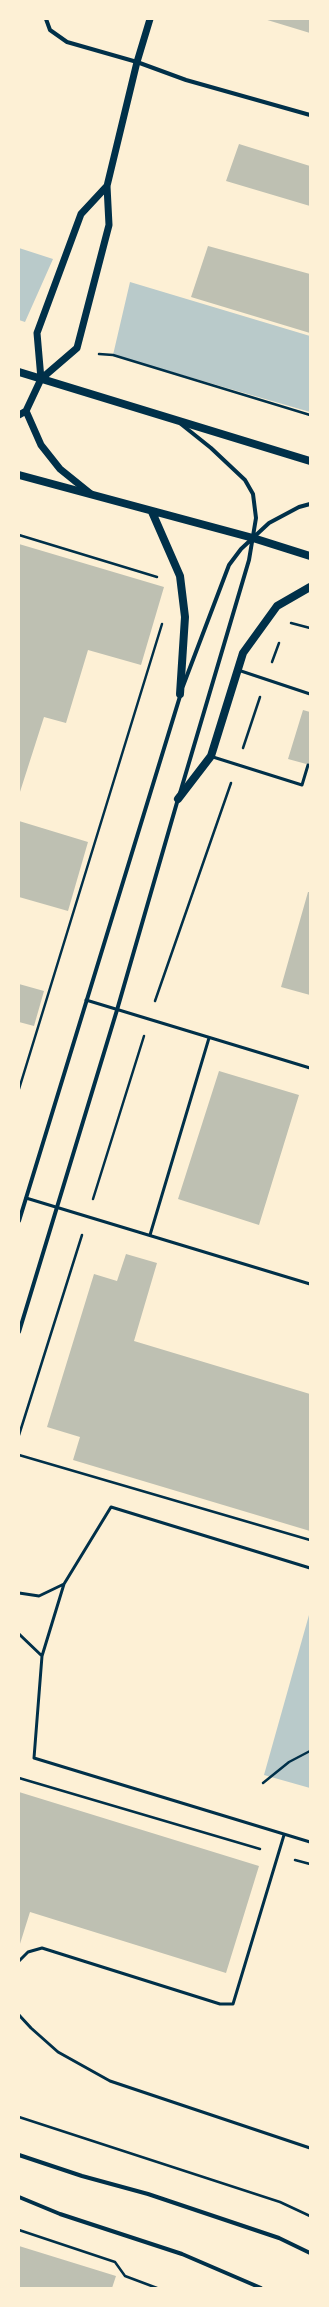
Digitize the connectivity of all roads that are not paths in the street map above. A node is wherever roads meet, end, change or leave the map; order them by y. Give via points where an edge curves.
1 (46, 19) edge
2 (150, 19) edge
3 (137, 62) junction
4 (310, 115) edge
5 (107, 186) junction
6 (19, 372) edge
7 (41, 379) junction
8 (26, 411) junction
9 (19, 415) edge
10 (174, 418) junction
11 (310, 461) edge
12 (19, 475) edge
13 (92, 495) junction
14 (310, 504) edge
15 (152, 512) junction
16 (253, 538) junction
17 (310, 556) edge
18 (310, 587) edge
19 (238, 670) junction
20 (180, 694) junction
21 (310, 694) edge
22 (211, 756) junction
23 (308, 765) dead end
24 (178, 799) junction
25 (86, 1000) junction
26 (117, 1010) junction
27 (209, 1038) junction
28 (310, 1068) edge
29 (26, 1198) junction
30 (57, 1207) junction
31 (19, 1221) edge
32 (150, 1235) junction
33 (310, 1284) edge
34 (19, 1332) edge
35 (310, 1568) edge
36 (64, 1584) junction
37 (19, 1593) edge
38 (19, 1634) edge
39 (42, 1656) junction
40 (284, 1835) junction
41 (310, 1842) edge
42 (19, 1961) edge
43 (19, 2015) edge
44 (310, 2148) edge
45 (19, 2155) edge
46 (19, 2197) edge
47 (310, 2253) edge
48 (261, 2288) edge

1 - 3 street via 50,30 67,42
2 - 3 street
3 - 4 street via 186,80
3 - 5 street
5 - 7 street via 81,214 37,333
5 - 7 street via 110,226 78,348
6 - 7 main road
7 - 8 street
7 - 10 main road
8 - 9 street
8 - 13 street via 41,445 60,468
10 - 11 main road
10 - 16 street via 245,480 253,494 256,518
12 - 13 main road
13 - 15 main road
14 - 16 street via 269,523
15 - 16 main road
15 - 20 main road via 180,576 186,617
16 - 17 main road
16 - 20 street via 222,577
16 - 24 street via 249,560
18 - 19 main road via 277,606 243,653
19 - 21 lane
19 - 22 main road
20 - 25 street
22 - 23 lane via 302,785
22 - 24 main road
24 - 26 street
25 - 26 lane
25 - 29 street
26 - 27 lane
26 - 30 street
27 - 28 lane
27 - 32 lane
29 - 30 lane
29 - 31 street
30 - 32 lane
30 - 34 street
32 - 33 lane
35 - 36 lane via 111,1507
36 - 37 lane via 39,1596
36 - 39 lane
38 - 39 lane
39 - 40 lane via 34,1758
40 - 41 lane
40 - 42 lane via 233,2004 220,2004 42,1948 28,1952
43 - 44 lane via 58,2052 110,2081
45 - 47 street via 279,2238
46 - 48 street via 60,2214 182,2254

